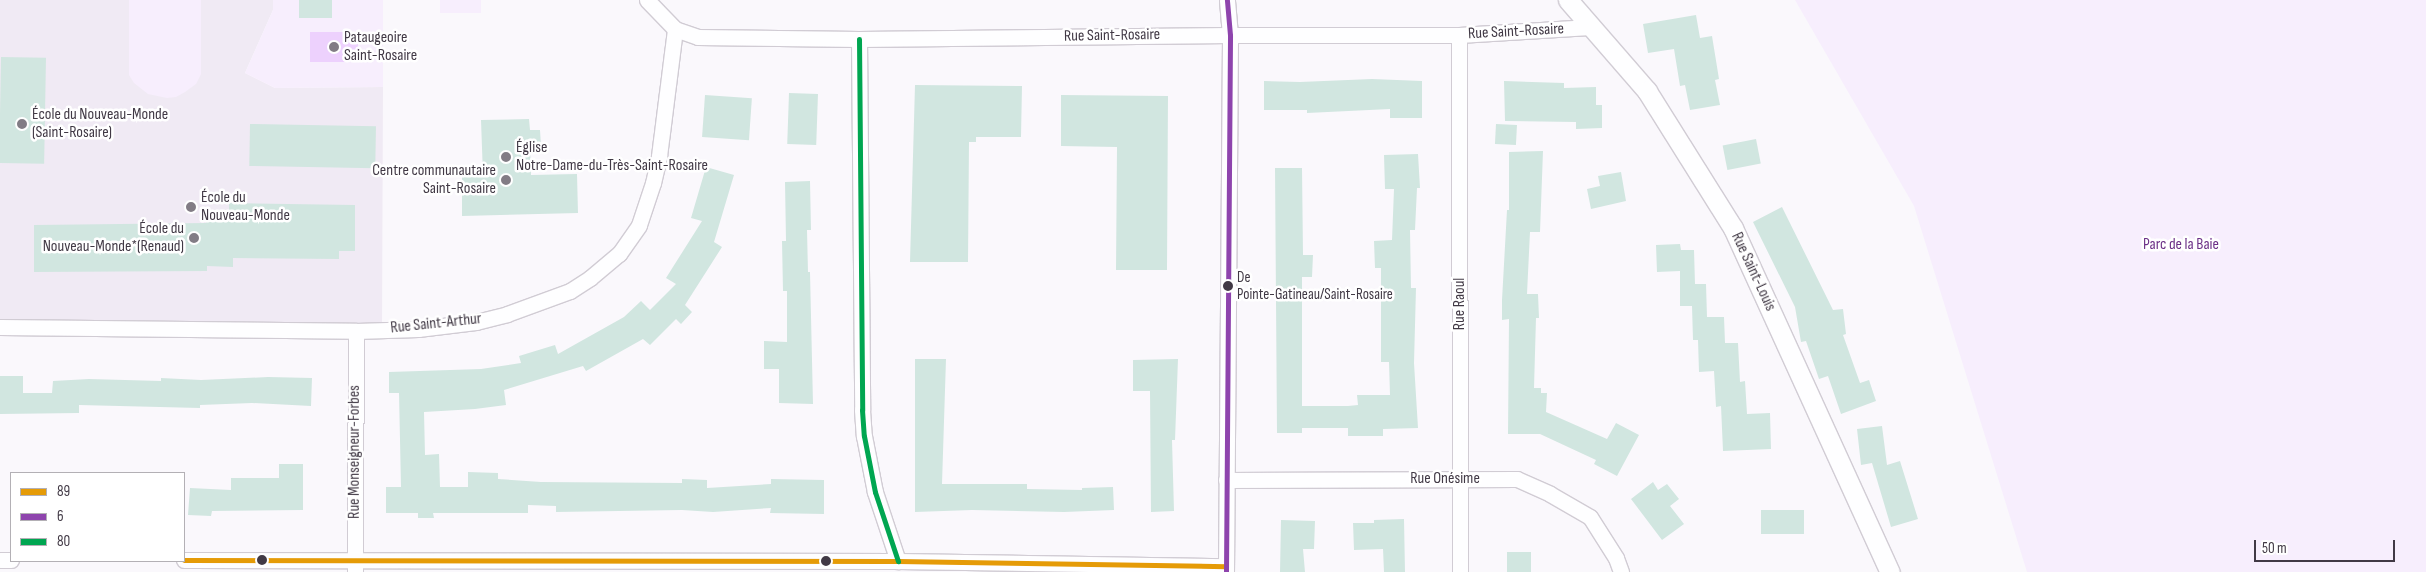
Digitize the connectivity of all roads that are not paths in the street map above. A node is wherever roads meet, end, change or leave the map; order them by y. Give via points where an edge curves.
1 (647, 0) edge
2 (1227, 0) edge
3 (1568, 0) edge
4 (1590, 27) junction
5 (675, 29) junction
6 (1230, 35) junction
7 (1459, 35) junction
8 (859, 39) junction
9 (0, 327) edge
10 (356, 331) junction
11 (1460, 479) junction
12 (1226, 480) junction
13 (185, 560) edge
14 (898, 561) junction
15 (355, 566) edge
16 (1226, 569) edge
17 (1460, 572) edge
18 (1621, 572) edge
19 (1890, 572) edge

1 - 5 street, Rue Saint-Rosaire
2 - 6 street
3 - 4 street, Rue Saint-Louis
4 - 7 street, Rue Saint-Rosaire
4 - 19 street, Rue Saint-Louis via 1647,91 1733,228
5 - 8 street, Rue Saint-Rosaire via 698,37
5 - 10 street, Rue Saint-Arthur via 653,183 639,225 619,254 570,292 507,314 449,326
6 - 7 street, Rue Saint-Rosaire
6 - 8 street, Rue Saint-Rosaire
6 - 12 street
7 - 11 street, Rue Raoul
8 - 14 street via 862,410 875,492
9 - 10 street, Rue Saint-Arthur
10 - 15 street, Rue Monseigneur-Forbes
11 - 12 street, Rue Onésime
11 - 17 street, Rue Raoul
11 - 18 street, Rue Onésime via 1517,479 1590,517 1616,558
12 - 16 street
13 - 15 street
14 - 15 street
14 - 16 street

